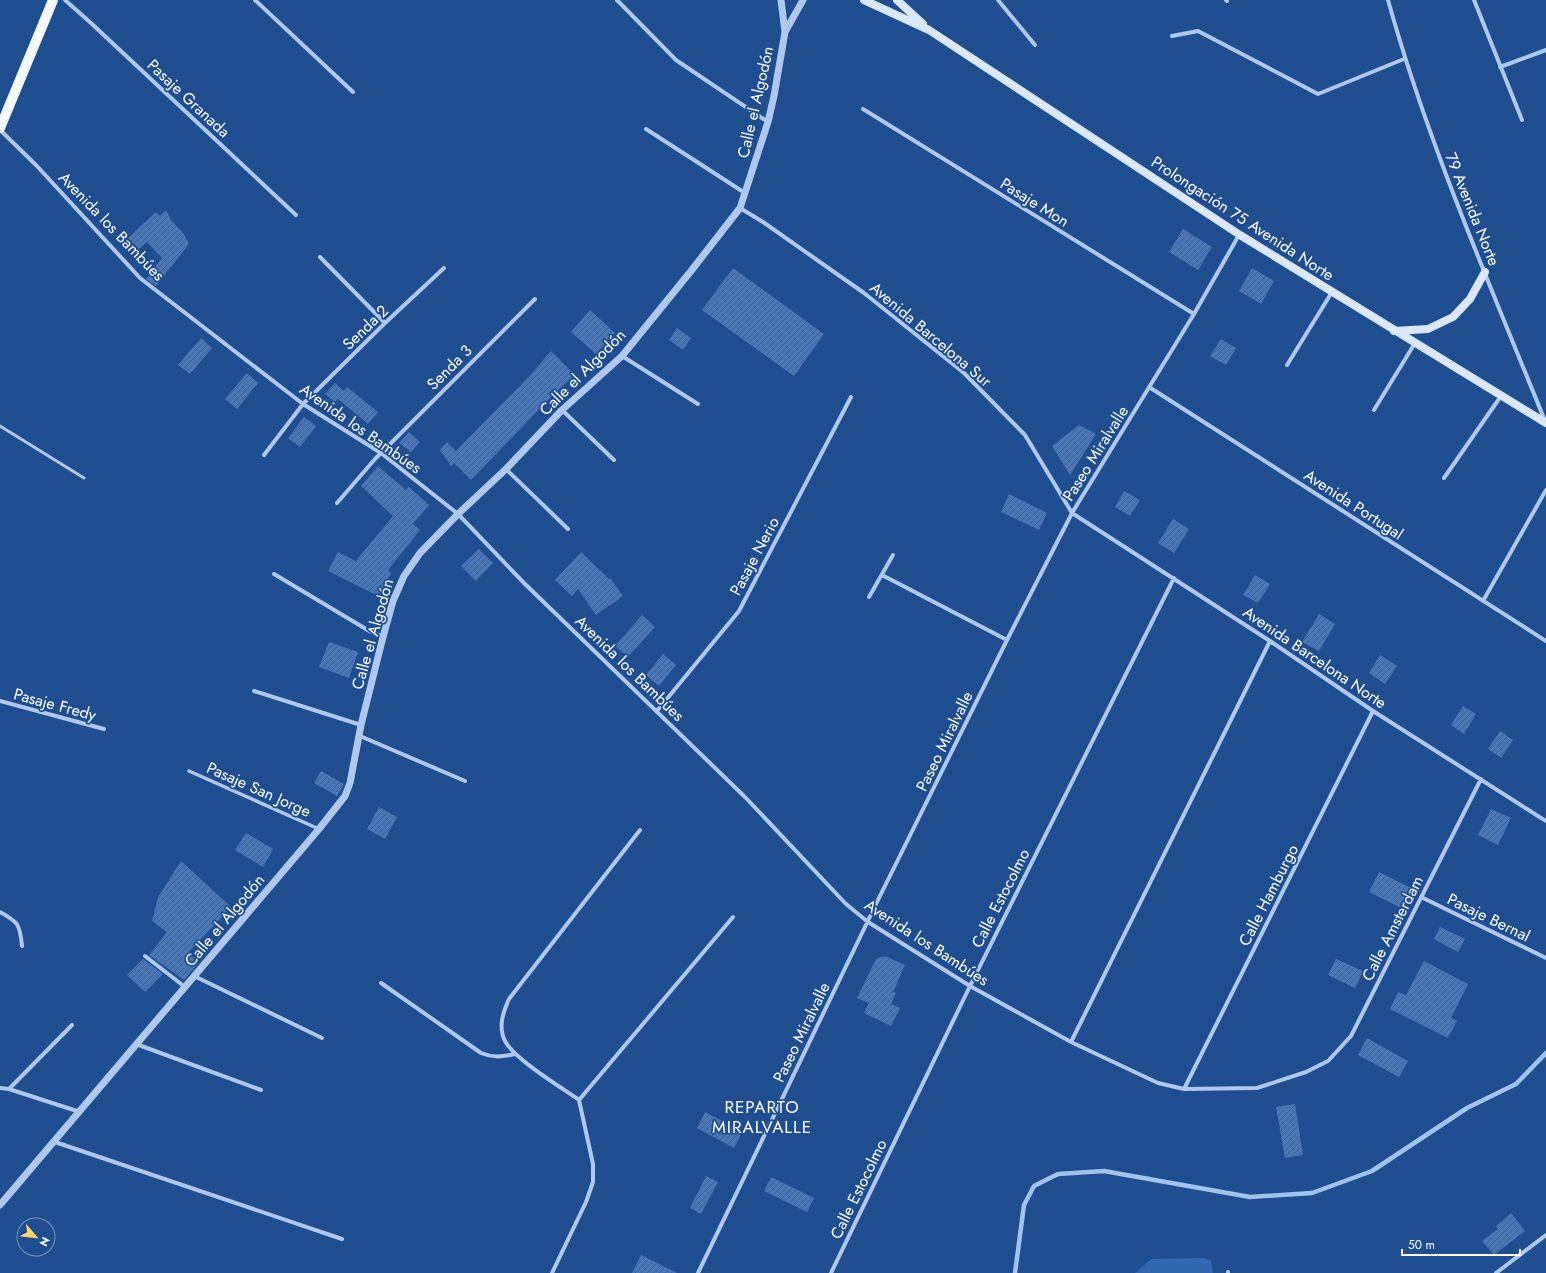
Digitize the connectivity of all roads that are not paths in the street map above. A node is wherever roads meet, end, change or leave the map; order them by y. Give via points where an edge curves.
1 (53, 0) edge
2 (65, 0) edge
3 (255, 0) edge
4 (617, 0) edge
5 (781, 0) edge
6 (803, 0) edge
7 (864, 0) edge
8 (897, 0) edge
9 (998, 0) edge
10 (1388, 0) edge
11 (1474, 0) edge
12 (929, 30) junction
13 (785, 32) junction
14 (1172, 36) dead end
15 (1036, 45) dead end
16 (1546, 50) edge
17 (1404, 59) junction
18 (1500, 67) junction
19 (353, 92) dead end
20 (863, 109) dead end
21 (1522, 120) dead end
22 (768, 122) junction
23 (0, 129) edge
24 (646, 129) dead end
25 (746, 193) junction
26 (740, 208) junction
27 (296, 214) dead end
28 (1240, 235) junction
29 (320, 257) dead end
30 (444, 268) dead end
31 (1485, 272) junction
32 (1332, 292) junction
33 (535, 299) dead end
34 (1194, 314) junction
35 (385, 323) junction
36 (1394, 331) junction
37 (1414, 343) junction
38 (622, 356) junction
39 (1287, 365) dead end
40 (1149, 387) junction
41 (1501, 396) junction
42 (851, 397) dead end
43 (303, 404) junction
44 (698, 404) dead end
45 (562, 410) junction
46 (1374, 410) dead end
47 (1546, 423) edge
48 (0, 426) edge
49 (381, 453) junction
50 (264, 455) dead end
51 (614, 460) dead end
52 (506, 469) junction
53 (84, 478) dead end
54 (1444, 478) dead end
55 (1546, 490) edge
56 (337, 503) dead end
57 (1072, 513) junction
58 (458, 514) junction
59 (568, 528) dead end
60 (894, 554) dead end
61 (274, 574) dead end
62 (882, 575) junction
63 (1174, 578) junction
64 (869, 597) dead end
65 (1483, 601) junction
66 (383, 637) junction
67 (1007, 640) junction
68 (1270, 641) junction
69 (1546, 641) edge
70 (254, 691) dead end
71 (0, 701) edge
72 (657, 711) junction
73 (1373, 711) junction
74 (361, 725) junction
75 (104, 730) dead end
76 (360, 736) junction
77 (189, 771) dead end
78 (1482, 780) junction
79 (465, 781) dead end
80 (1546, 821) edge
81 (319, 829) junction
82 (640, 830) dead end
83 (1421, 897) junction
84 (0, 912) edge
85 (733, 917) dead end
86 (868, 922) junction
87 (22, 946) dead end
88 (145, 956) dead end
89 (1546, 958) edge
90 (194, 976) junction
91 (381, 983) dead end
92 (970, 986) junction
93 (185, 987) junction
94 (72, 1025) dead end
95 (322, 1038) dead end
96 (1071, 1042) junction
97 (136, 1044) junction
98 (515, 1054) junction
99 (1306, 1072) joint
100 (0, 1088) edge
101 (9, 1089) junction
102 (1184, 1089) junction
103 (261, 1090) dead end
104 (579, 1100) junction
105 (81, 1112) junction
106 (55, 1142) junction
107 (0, 1206) edge
108 (1546, 1235) edge
109 (342, 1239) dead end
110 (552, 1273) edge
111 (698, 1273) edge
112 (830, 1273) edge
113 (1496, 1273) edge

1 - 23 main road
2 - 27 street, Pasaje Granada
3 - 19 street
4 - 22 street via 676,60
5 - 13 street, Calle el Algodón
6 - 13 street, Calle el Algodón
7 - 12 main road, Prolongación 75 Avenida Norte
8 - 12 main road, Prolongación 75 Avenida Norte
9 - 15 street
10 - 17 street, 79 Avenida Norte
11 - 18 street
12 - 28 main road, Prolongación 75 Avenida Norte
13 - 22 street, Calle el Algodón
14 - 17 street via 1198,31 1318,94
16 - 18 street
17 - 31 street, 79 Avenida Norte via 1442,166
18 - 21 street
20 - 34 street, Pasaje Mon
22 - 25 street, Calle el Algodón
23 - 43 street, Avenida los Bambúes via 140,278
24 - 25 street
25 - 26 street, Calle el Algodón
26 - 38 street, Calle el Algodón
26 - 57 street, Avenida Barcelona Sur via 764,222 864,293 964,373 1025,434
28 - 32 main road, Prolongación 75 Avenida Norte
28 - 34 street, Paseo Miralvalle
29 - 35 street
30 - 35 street, Senda 2
31 - 36 main road via 1470,299 1453,317 1428,329
31 - 47 street, 79 Avenida Norte
32 - 36 main road, Prolongación 75 Avenida Norte
32 - 39 street
33 - 49 street, Senda 3
34 - 40 street, Paseo Miralvalle
35 - 43 street, Senda 2
36 - 37 main road, Prolongación 75 Avenida Norte
37 - 41 main road, Prolongación 75 Avenida Norte
37 - 46 street
38 - 44 street
38 - 45 street, Calle el Algodón
40 - 57 street, Paseo Miralvalle
40 - 65 street, Avenida Portugal
41 - 47 main road, Prolongación 75 Avenida Norte
41 - 54 street
42 - 72 street, Pasaje Nerio via 739,611
43 - 49 street, Avenida los Bambúes
43 - 50 street, Senda 2
45 - 51 street
45 - 52 street, Calle el Algodón
48 - 53 lane
49 - 56 street, Senda 3
49 - 58 street, Avenida los Bambúes
52 - 58 street, Calle el Algodón
52 - 59 street
55 - 65 street
57 - 63 street, Avenida Barcelona Norte
57 - 67 street, Paseo Miralvalle
58 - 66 street, Calle el Algodón via 420,553 404,576 393,601
58 - 72 street, Avenida los Bambúes via 524,583
60 - 62 street
61 - 66 street
62 - 64 street
62 - 67 street
63 - 68 street, Avenida Barcelona Norte
63 - 92 street, Calle Estocolmo
65 - 69 street, Avenida Portugal
66 - 74 street, Calle el Algodón
67 - 86 street, Paseo Miralvalle
68 - 73 street, Avenida Barcelona Norte
68 - 96 street
70 - 74 street
71 - 75 street, Pasaje Fredy
72 - 86 street, Avenida los Bambúes via 745,797 846,904
73 - 78 street, Avenida Barcelona Norte
73 - 102 street, Calle Hamburgo
74 - 76 street, Calle el Algodón
76 - 79 street
76 - 81 street, Calle el Algodón via 345,796
77 - 81 street, Pasaje San Jorge
78 - 80 street, Avenida Barcelona Norte
78 - 83 street, Calle Amsterdam
81 - 90 street, Calle el Algodón
82 - 98 street via 509,999 503,1012 501,1026 504,1040
83 - 89 street, Pasaje Bernal
83 - 99 street, Calle Amsterdam via 1352,1036 1328,1061
84 - 87 street via 15,920 21,930
85 - 104 street
86 - 92 street, Avenida los Bambúes
86 - 111 street, Paseo Miralvalle
88 - 93 street
90 - 93 street, Calle el Algodón
90 - 95 street
91 - 98 street via 481,1054 498,1058
92 - 96 street, Avenida los Bambúes
92 - 112 street, Calle Estocolmo
93 - 97 street, Calle el Algodón
94 - 101 street
96 - 102 street, Avenida los Bambúes via 1158,1083
97 - 103 street
97 - 105 street, Calle el Algodón
98 - 104 street
99 - 102 street, Avenida los Bambúes via 1258,1088
100 - 101 street
101 - 105 street
104 - 110 street via 593,1164 593,1182
105 - 106 street, Calle el Algodón
106 - 107 street, Calle el Algodón
106 - 109 street
108 - 113 street

